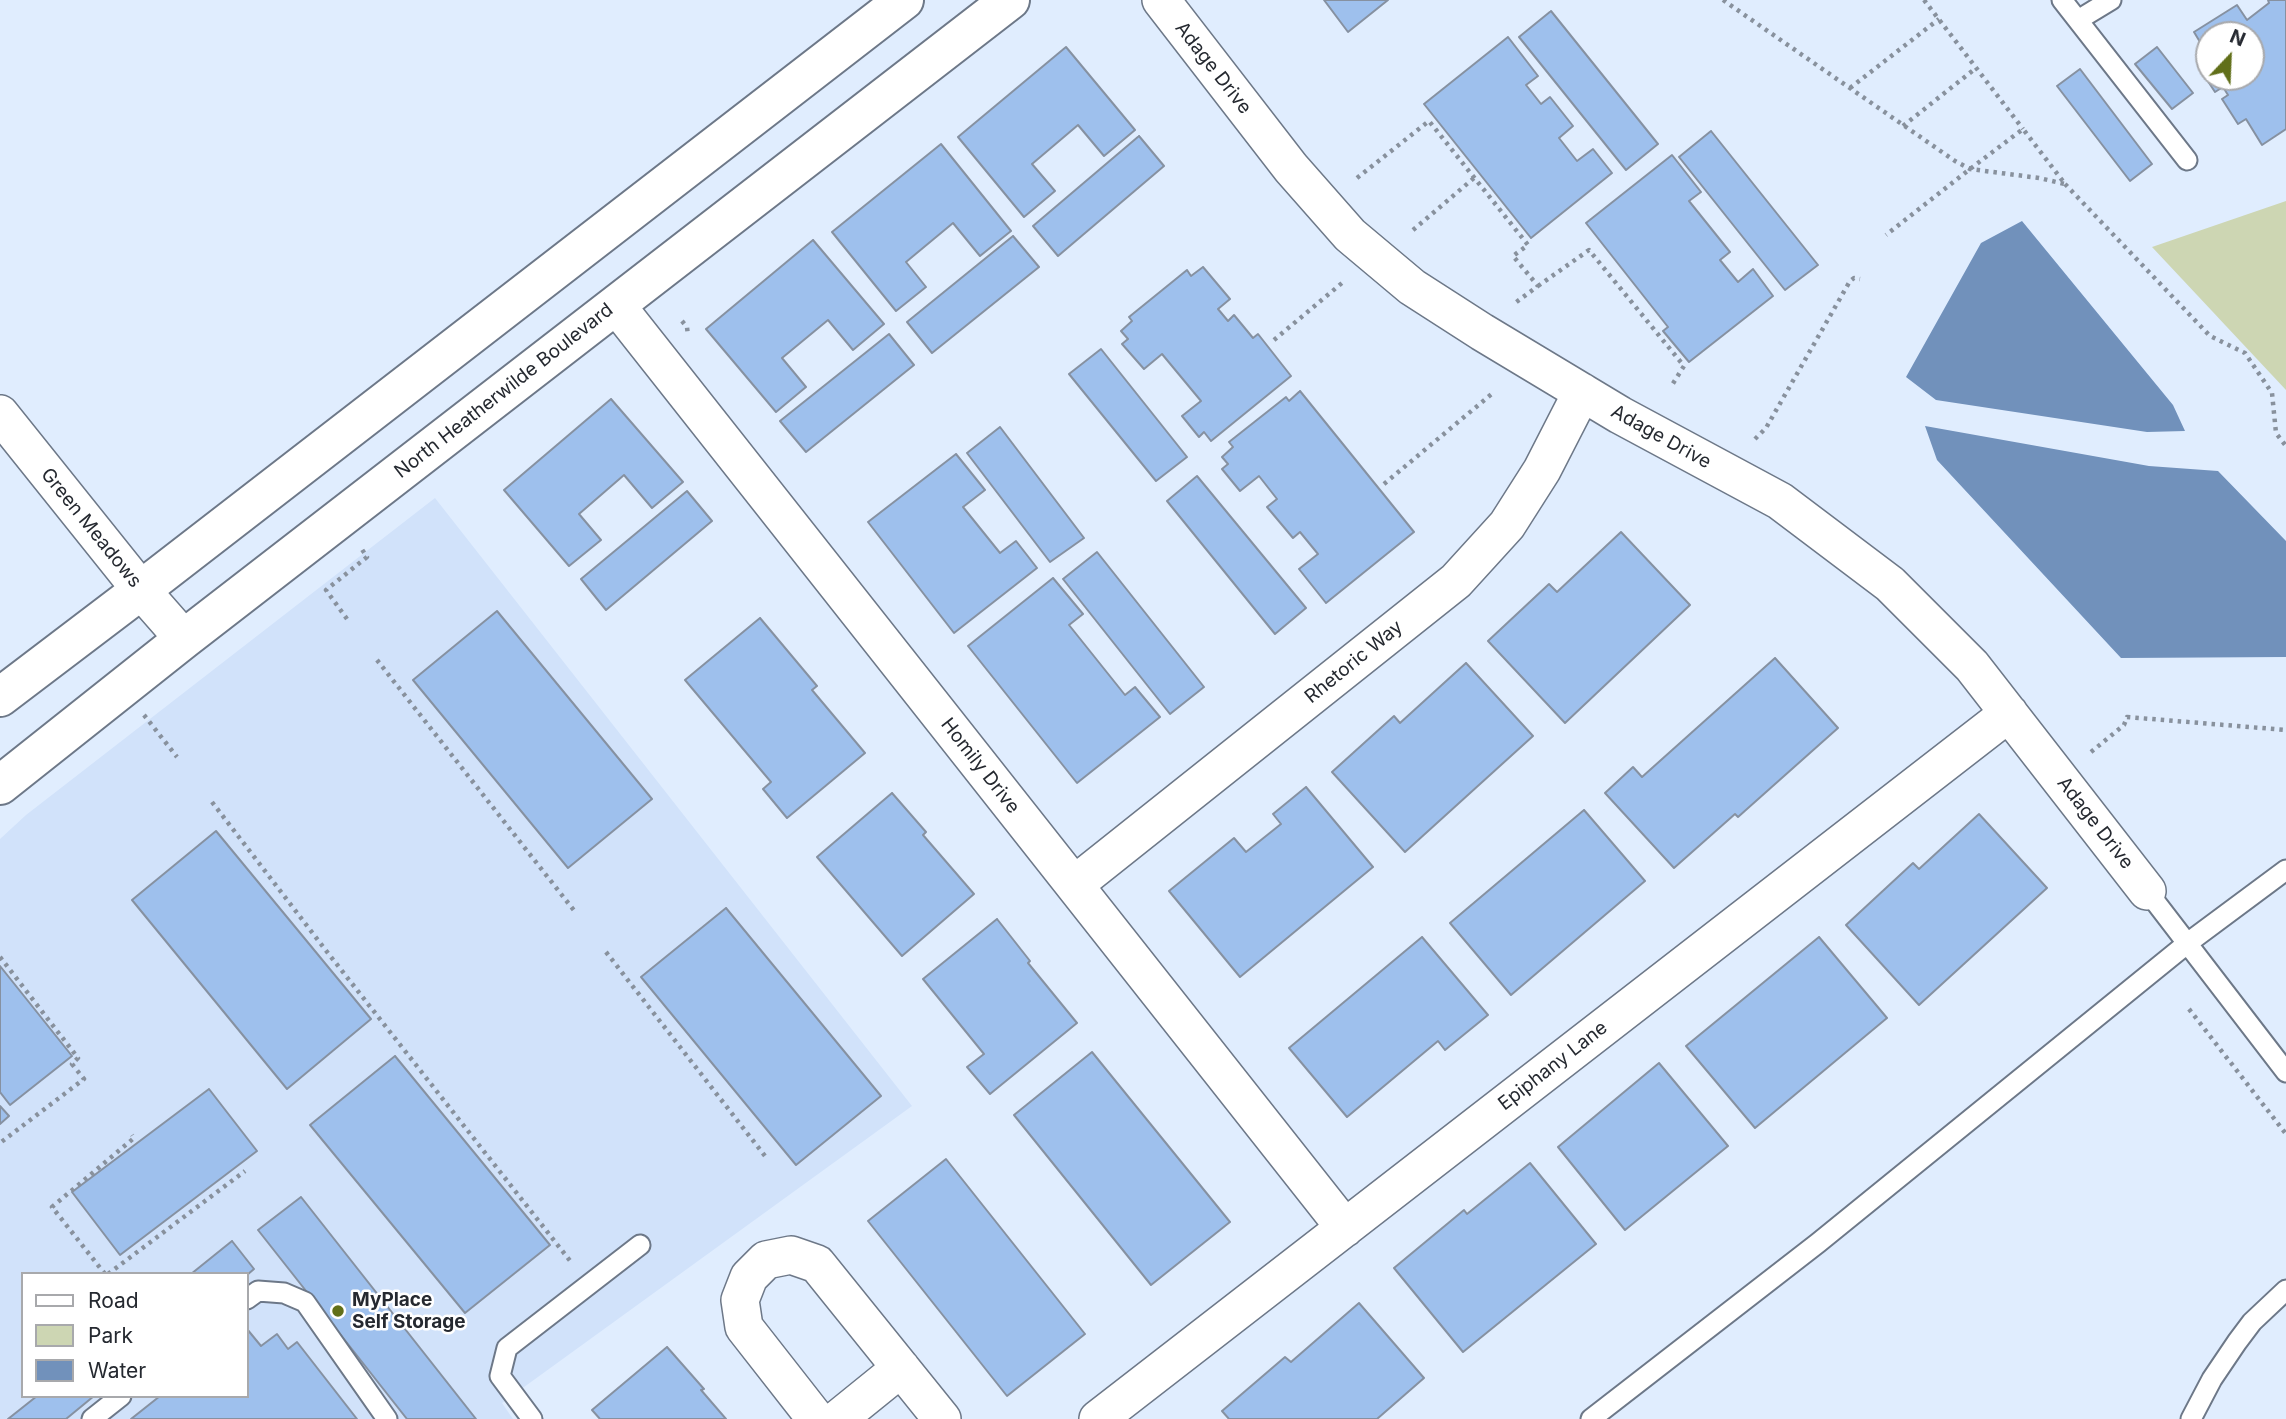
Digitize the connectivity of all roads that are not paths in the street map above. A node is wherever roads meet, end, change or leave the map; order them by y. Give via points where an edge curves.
1 (904, 0) edge
2 (1010, 0) edge
3 (1161, 0) edge
4 (2062, 0) edge
5 (2111, 0) edge
6 (2078, 20) junction
7 (2186, 160) dead end
8 (616, 305) junction
9 (1582, 392) junction
10 (0, 414) edge
11 (141, 590) junction
12 (184, 639) junction
13 (0, 697) edge
14 (2009, 713) junction
15 (0, 785) edge
16 (2286, 870) edge
17 (1074, 885) junction
18 (2147, 891) joint
19 (2189, 942) junction
20 (2286, 1072) edge
21 (1345, 1228) junction
22 (640, 1245) dead end
23 (2286, 1290) edge
24 (248, 1298) edge
25 (901, 1368) junction
26 (118, 1398) edge
27 (92, 1419) edge
28 (387, 1419) edge
29 (531, 1419) edge
30 (817, 1419) edge
31 (838, 1419) edge
32 (942, 1419) edge
33 (1098, 1419) edge
34 (1591, 1419) edge
35 (2191, 1419) edge

1 - 11 main road
2 - 8 main road, North Heatherwilde Boulevard
3 - 9 street, Adage Drive via 1290,168 1350,235 1412,288
4 - 6 lane
5 - 6 lane
6 - 7 lane
8 - 12 main road, North Heatherwilde Boulevard
8 - 17 street, Homily Drive
9 - 14 street, Adage Drive via 1780,501 1890,584 1972,666
9 - 17 street, Rhetoric Way via 1507,525 1456,581
10 - 11 street, Green Meadows
11 - 12 street, Green Meadows
11 - 13 main road
12 - 15 main road, North Heatherwilde Boulevard
14 - 18 street, Adage Drive
14 - 21 street, Epiphany Lane
16 - 19 lane
17 - 21 street, Homily Drive
18 - 19 lane
19 - 20 lane
19 - 34 lane via 1818,1243
21 - 33 street, Epiphany Lane
22 - 29 lane via 507,1348 500,1376
23 - 35 lane via 2237,1342
24 - 28 lane via 258,1291 284,1293 305,1302
25 - 30 street via 817,1264 791,1255 766,1260 749,1277 740,1300 744,1327
25 - 31 street
25 - 32 street
26 - 27 lane

